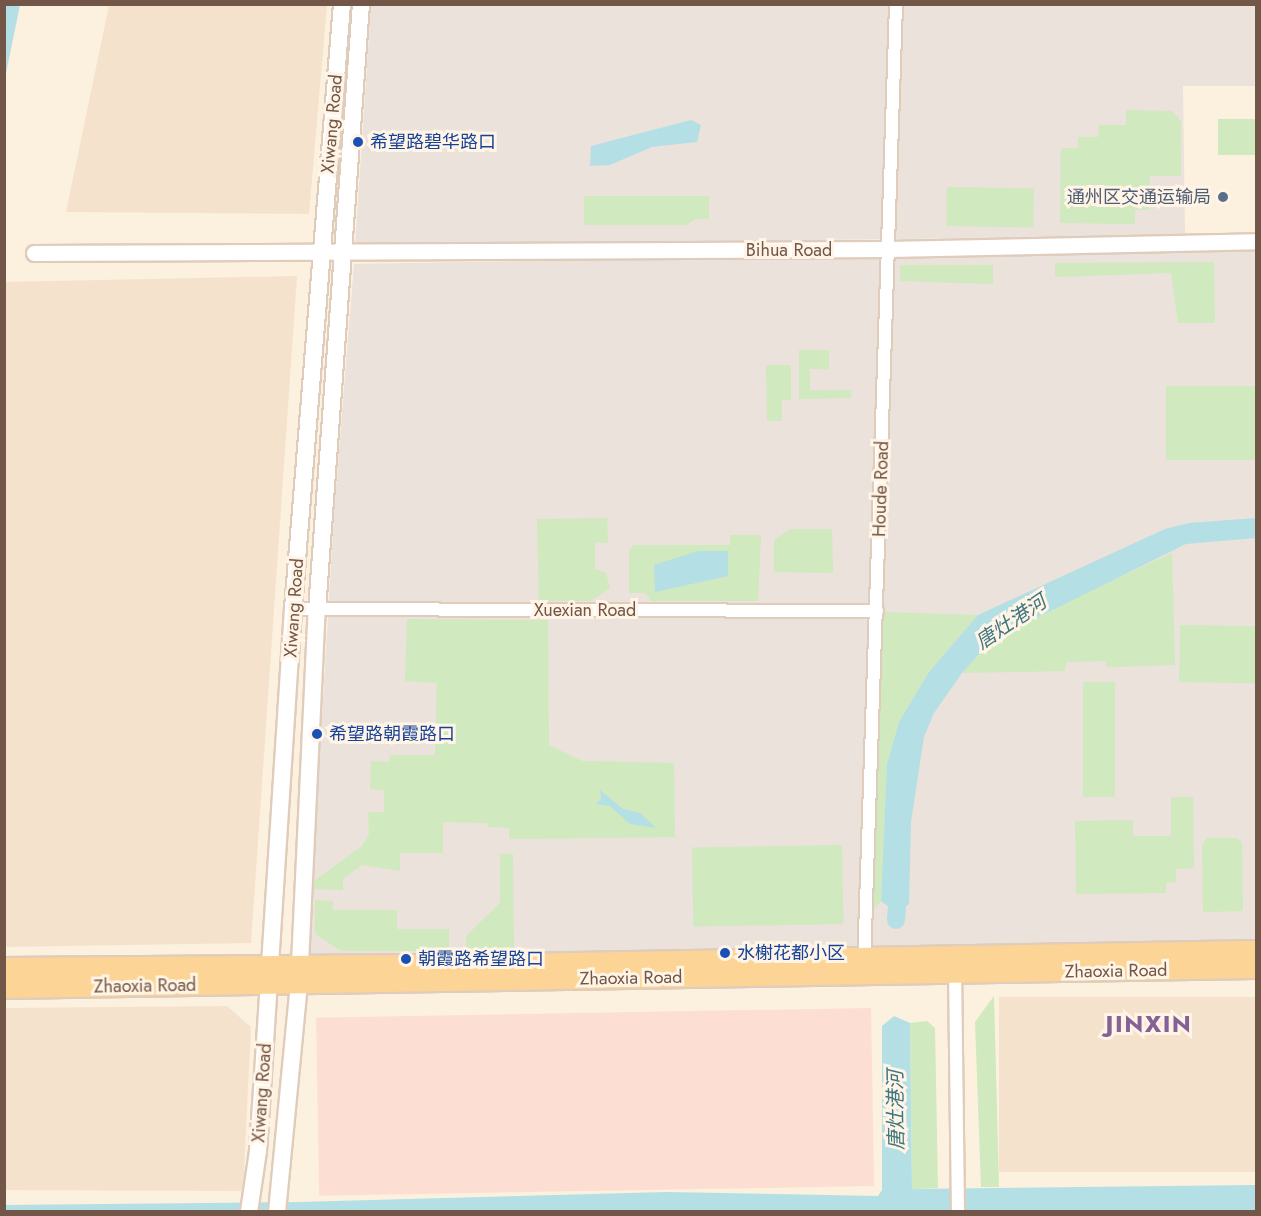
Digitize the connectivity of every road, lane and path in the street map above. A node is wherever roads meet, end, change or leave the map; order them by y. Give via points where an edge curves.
1 (342, 4) edge
2 (361, 4) edge
3 (896, 4) edge
4 (1257, 241) edge
5 (888, 249) junction
6 (34, 253) dead end
7 (322, 253) junction
8 (342, 254) junction
9 (293, 609) junction
10 (317, 610) junction
11 (877, 611) junction
12 (1257, 951) edge
13 (864, 966) junction
14 (955, 966) junction
15 (4, 968) edge
16 (1257, 968) edge
17 (269, 975) junction
18 (299, 975) junction
19 (4, 987) edge
20 (278, 1205) edge
21 (250, 1207) edge
22 (958, 1212) edge

1 - 7 main road, Xiwang Road
2 - 8 main road, Xiwang Road
3 - 5 street, Houde Road
4 - 5 street, Bihua Road
5 - 8 street, Bihua Road
5 - 11 street, Houde Road
6 - 7 street, Bihua Road
7 - 8 street, Bihua Road
7 - 9 main road, Xiwang Road
8 - 10 main road, Xiwang Road
9 - 10 street, Xuexian Road
9 - 17 main road, Xiwang Road
10 - 11 street, Xuexian Road
10 - 18 main road, Xiwang Road
11 - 13 street, Houde Road
12 - 14 main road, Zhaoxia Road
13 - 14 main road, Zhaoxia Road
13 - 18 main road, Zhaoxia Road
14 - 16 main road, Zhaoxia Road
14 - 22 street
15 - 17 main road, Zhaoxia Road
17 - 18 main road, Zhaoxia Road
17 - 19 main road, Zhaoxia Road
17 - 21 main road, Xiwang Road via 258,1151
18 - 20 main road, Xiwang Road

